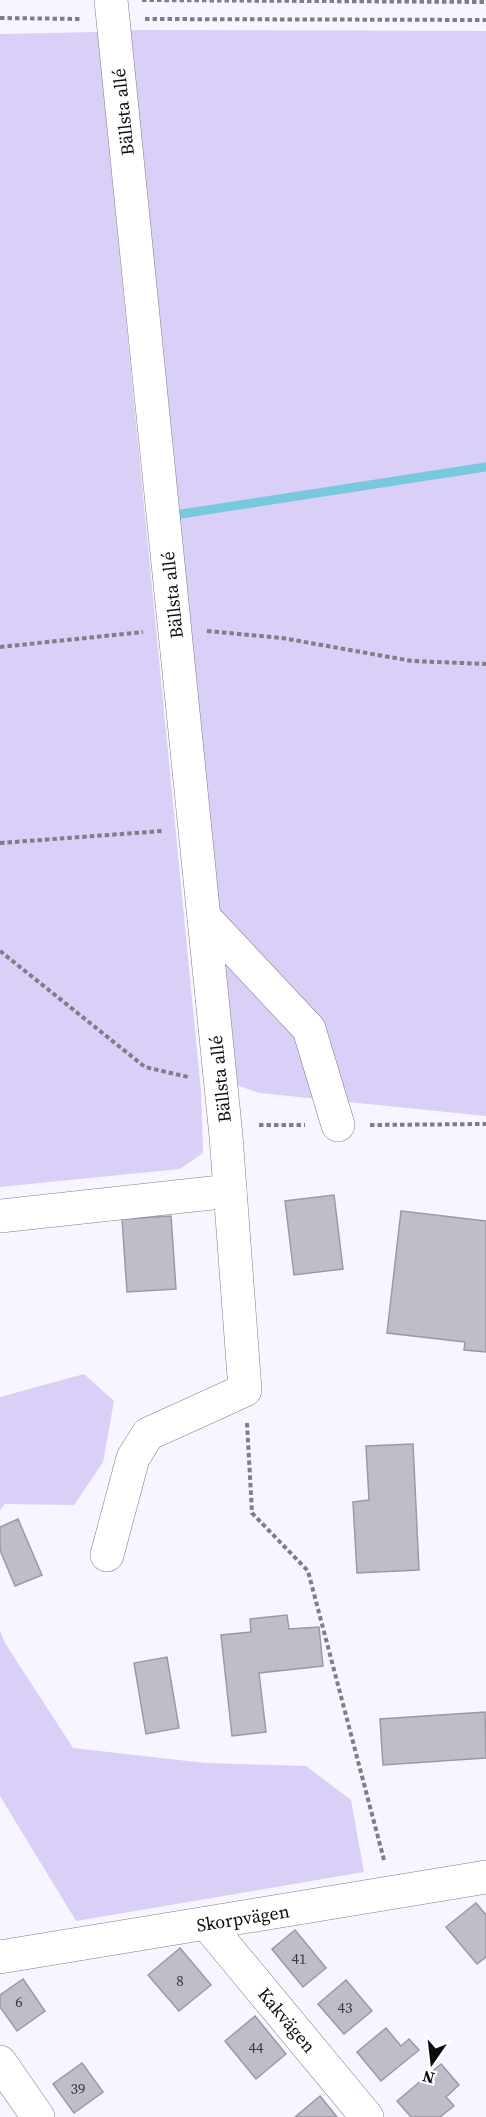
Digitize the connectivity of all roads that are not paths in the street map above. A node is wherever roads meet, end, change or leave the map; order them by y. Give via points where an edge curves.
1 (112, 7) edge
2 (204, 917) junction
3 (338, 1125) dead end
4 (230, 1191) junction
5 (0, 1216) edge
6 (106, 1555) dead end
7 (486, 1878) edge
8 (207, 1924) junction
9 (0, 1957) edge
10 (0, 2062) edge
11 (38, 2117) edge
12 (367, 2117) edge

1 - 2 street, Bällsta allé
2 - 3 street via 309,1029
2 - 4 street, Bällsta allé
4 - 5 street
4 - 6 street, Bällsta allé via 245,1390 148,1434 133,1458
7 - 8 street, Skorpvägen
8 - 9 street, Skorpvägen
8 - 12 street, Kakvägen
10 - 11 street

